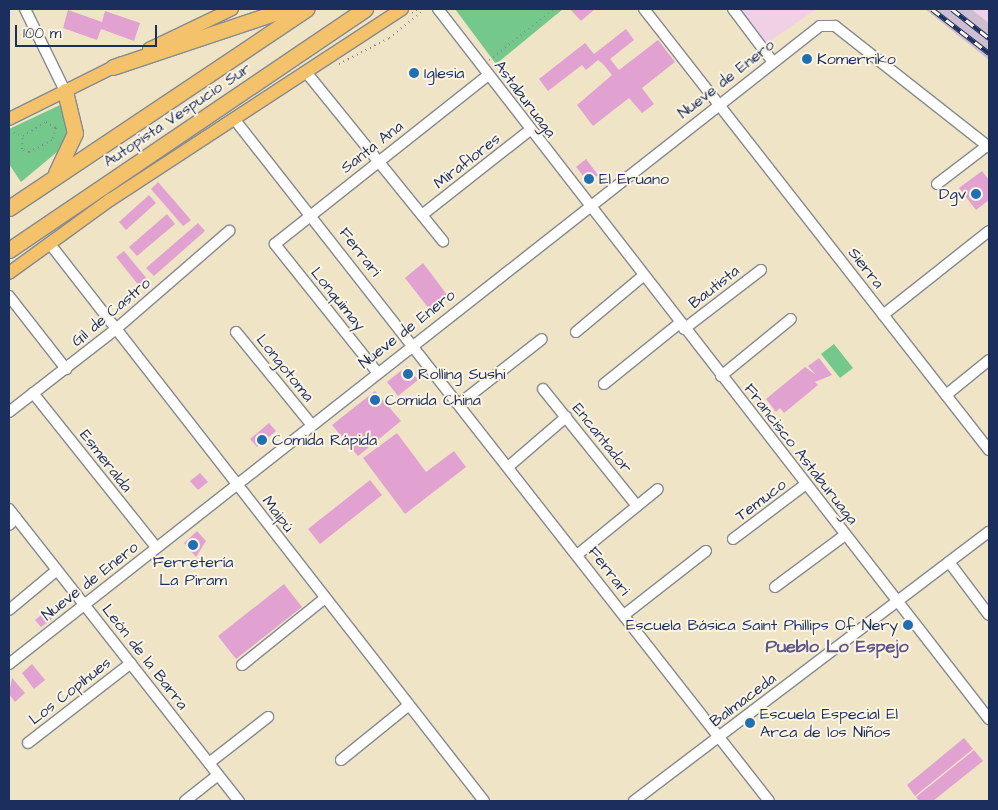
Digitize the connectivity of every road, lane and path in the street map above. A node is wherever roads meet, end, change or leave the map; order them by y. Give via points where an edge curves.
1 (25, 9) edge
2 (232, 9) edge
3 (286, 9) edge
4 (306, 9) edge
5 (365, 9) edge
6 (418, 9) edge
7 (424, 9) edge
8 (438, 9) edge
9 (554, 9) edge
10 (644, 9) edge
11 (733, 9) edge
12 (408, 10) edge
13 (325, 60) junction
14 (773, 62) junction
15 (113, 67) junction
16 (485, 71) junction
17 (306, 72) junction
18 (65, 91) junction
19 (719, 104) junction
20 (9, 119) edge
21 (235, 120) junction
22 (530, 130) junction
23 (9, 131) edge
24 (22, 136) junction
25 (988, 146) edge
26 (378, 161) junction
27 (51, 180) junction
28 (937, 184) dead end
29 (589, 207) junction
30 (9, 208) edge
31 (311, 214) junction
32 (422, 215) junction
33 (229, 231) dead end
34 (989, 231) edge
35 (442, 241) dead end
36 (50, 244) junction
37 (275, 244) joint
38 (9, 250) edge
39 (761, 270) dead end
40 (9, 273) edge
41 (643, 276) junction
42 (9, 296) edge
43 (882, 315) junction
44 (791, 319) dead end
45 (682, 326) junction
46 (116, 329) junction
47 (236, 332) dead end
48 (576, 332) dead end
49 (542, 339) dead end
50 (412, 344) junction
51 (989, 360) edge
52 (66, 369) junction
53 (377, 372) junction
54 (721, 376) junction
55 (604, 384) dead end
56 (543, 388) dead end
57 (34, 393) junction
58 (946, 394) junction
59 (459, 404) junction
60 (10, 407) edge
61 (566, 417) junction
62 (311, 424) junction
63 (989, 450) edge
64 (508, 467) junction
65 (236, 484) junction
66 (806, 484) junction
67 (658, 489) dead end
68 (637, 506) junction
69 (9, 509) edge
70 (12, 522) edge
71 (989, 532) edge
72 (845, 535) junction
73 (734, 539) dead end
74 (156, 547) junction
75 (706, 551) dead end
76 (577, 555) junction
77 (949, 562) junction
78 (57, 570) junction
79 (775, 587) dead end
80 (325, 598) junction
81 (897, 602) junction
82 (85, 604) junction
83 (9, 610) edge
84 (989, 614) edge
85 (624, 615) junction
86 (131, 663) junction
87 (9, 664) edge
88 (242, 664) dead end
89 (408, 705) junction
90 (268, 717) dead end
91 (989, 719) edge
92 (719, 737) junction
93 (28, 742) dead end
94 (341, 760) dead end
95 (209, 764) junction
96 (218, 775) junction
97 (185, 801) edge
98 (239, 801) edge
99 (484, 801) edge
100 (634, 801) edge
101 (769, 801) edge

1 - 18 street
2 - 15 main road
3 - 15 highway
4 - 27 highway, Autopista Vespucio Sur
5 - 38 highway, Autopista Vespucio Sur
6 - 12 path
7 - 13 path via 389,38 341,63 330,66
8 - 16 street, Astaburuaga
9 - 16 path
10 - 19 street, Sierra
11 - 14 street
12 - 13 main road
13 - 17 main road
14 - 19 street, Nueve de Enero
14 - 25 street, Nueve de Enero via 828,24
15 - 18 main road
16 - 22 street, Astaburuaga
16 - 26 street, Santa Ana
17 - 21 main road
17 - 26 street
18 - 20 main road
18 - 27 highway via 76,133 68,156
19 - 29 street, Nueve de Enero
19 - 43 street, Sierra
21 - 31 street, Ferrari
21 - 36 main road
22 - 29 street, Astaburuaga
22 - 32 street, Miraflores
23 - 24 path
24 - 24 path via 46,122 57,134 29,152 22,149
25 - 28 street
26 - 31 street, Santa Ana
26 - 32 street
27 - 30 highway, Autopista Vespucio Sur
29 - 41 street, Francisco Astaburuaga
29 - 50 street, Nueve de Enero
31 - 37 street, Santa Ana
31 - 50 street, Ferrari
32 - 35 street
33 - 46 street, Gil de Castro
34 - 43 street
36 - 40 main road
36 - 46 street, Maipú
37 - 53 street, Lonquimay
39 - 45 street, Bautista
41 - 45 street, Francisco Astaburuaga
41 - 48 street
42 - 52 street
43 - 58 street, Sierra
44 - 54 street
45 - 54 street, Francisco Astaburuaga
45 - 55 street, Bautista
46 - 52 street, Gil de Castro
46 - 65 street, Maipú
47 - 62 street, Longotoma
49 - 59 street
50 - 53 street, Nueve de Enero
50 - 59 street, Ferrari
51 - 58 street
52 - 57 street, Gil de Castro
53 - 62 street, Nueve de Enero
54 - 66 street, Francisco Astaburuaga
56 - 61 street, Encantador
57 - 60 street, Gil de Castro
57 - 74 street, Esmeralda
58 - 63 street, Sierra
59 - 64 street, Ferrari
61 - 64 street
61 - 68 street, Encantador
62 - 65 street, Nueve de Enero
64 - 76 street, Ferrari
65 - 74 street, Nueve de Enero
65 - 80 street, Maipú
66 - 72 street, Francisco Astaburuaga
66 - 73 street, Temuco
67 - 68 street
68 - 76 street
69 - 70 street, León de la Barra
70 - 78 street, León de la Barra
71 - 77 street, Balmaceda
72 - 79 street
72 - 81 street, Francisco Astaburuaga
74 - 82 street, Nueve de Enero
75 - 85 street, Ferrari
76 - 85 street, Ferrari
77 - 81 street, Balmaceda
77 - 84 street
78 - 82 street, León de la Barra
78 - 83 street
80 - 88 street
80 - 89 street, Maipú
81 - 91 street, Francisco Astaburuaga
81 - 92 street, Balmaceda
82 - 86 street, León de la Barra
82 - 87 street, Nueve de Enero
85 - 92 street, Ferrari
86 - 93 street, Los Copihues
86 - 95 street, León de la Barra
89 - 94 street
89 - 99 street, Maipú
90 - 95 street
92 - 100 street, Balmaceda
92 - 101 street, Ferrari
95 - 96 street, León de la Barra
96 - 97 street
96 - 98 street, León de la Barra

